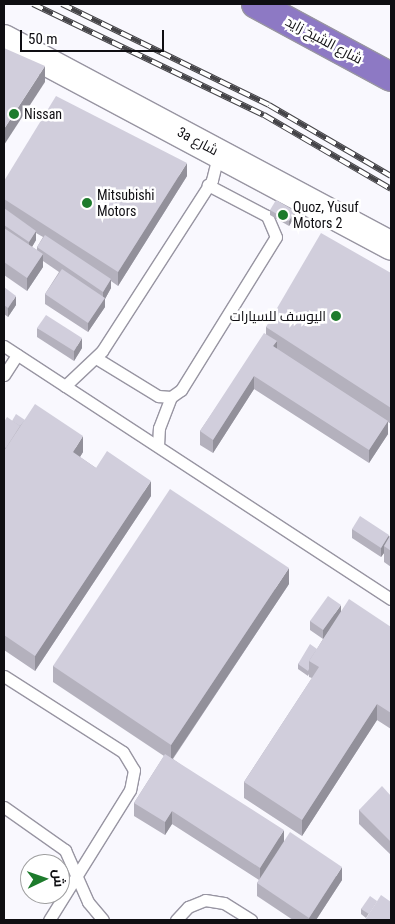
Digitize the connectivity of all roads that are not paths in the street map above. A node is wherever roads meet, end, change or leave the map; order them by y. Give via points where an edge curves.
1 (256, 4) edge
2 (4, 40) edge
3 (391, 77) edge
4 (209, 147) junction
5 (208, 185) junction
6 (391, 246) edge
7 (4, 346) edge
8 (17, 355) junction
9 (96, 358) junction
10 (4, 375) edge
11 (65, 386) junction
12 (171, 397) junction
13 (158, 446) junction
14 (391, 598) edge
15 (4, 676) edge
16 (4, 807) edge
17 (78, 872) junction
18 (49, 920) edge
19 (103, 920) edge
20 (176, 920) edge
21 (251, 920) edge

1 - 3 highway, شارع الشيخ زايد
2 - 4 street, 3a شارع
4 - 5 lane via 216,164
4 - 6 street, 3a شارع
5 - 9 lane
5 - 12 lane via 271,220 274,243 181,390
7 - 8 lane
8 - 10 lane
8 - 11 lane
9 - 11 lane
9 - 12 lane via 158,396
11 - 13 lane
12 - 13 lane via 159,428
13 - 14 lane
15 - 17 lane via 123,752 132,763 134,784
16 - 17 lane via 56,841
17 - 18 lane
17 - 19 lane via 88,902
20 - 21 lane via 188,907 205,900 224,903

